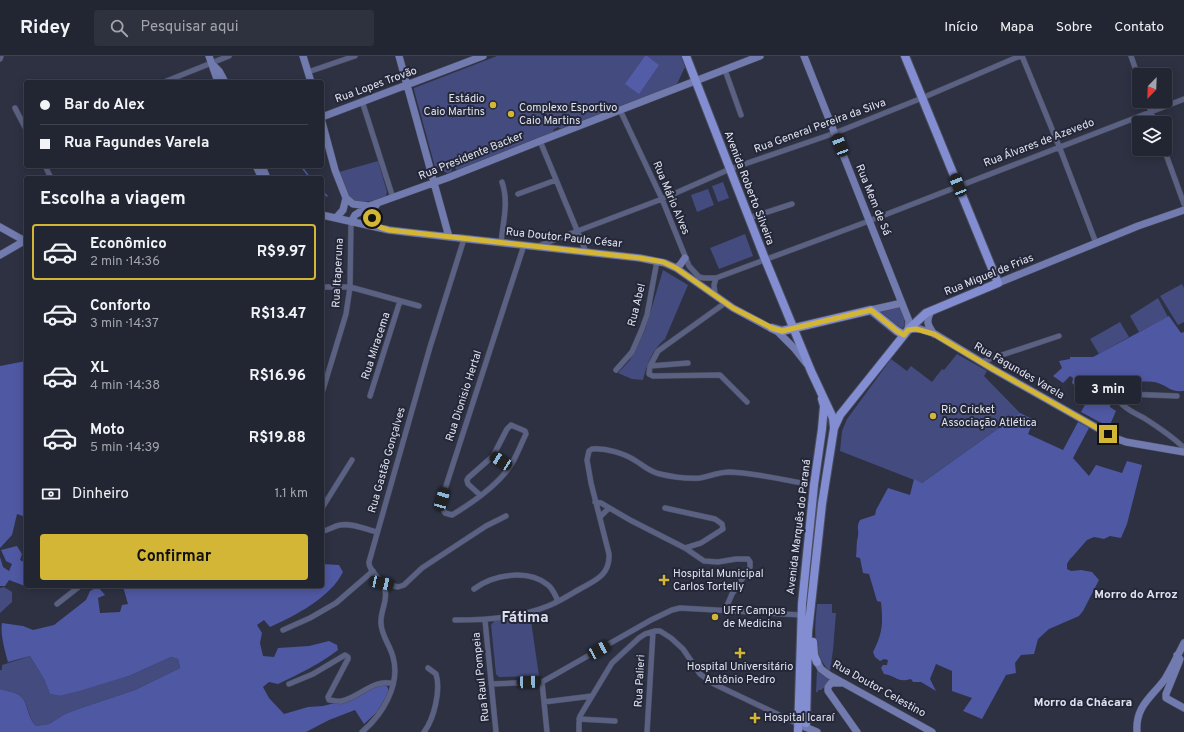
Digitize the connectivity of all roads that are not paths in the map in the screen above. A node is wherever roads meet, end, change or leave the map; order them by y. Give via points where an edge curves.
1 (2, 56) edge
2 (209, 56) edge
3 (229, 56) edge
4 (303, 56) edge
5 (355, 56) edge
6 (399, 56) edge
7 (484, 56) edge
8 (686, 56) edge
9 (760, 56) edge
10 (804, 56) edge
11 (905, 56) edge
12 (1021, 56) edge
13 (1131, 56) edge
14 (0, 59) edge
15 (213, 64) junction
16 (1135, 68) edge
17 (725, 70) junction
18 (308, 72) junction
19 (169, 80) edge
20 (217, 80) edge
21 (224, 80) edge
22 (310, 80) edge
23 (695, 81) junction
24 (407, 85) junction
25 (922, 98) junction
26 (1184, 98) edge
27 (362, 101) junction
28 (15, 108) dead end
29 (1149, 108) edge
30 (620, 110) junction
31 (1150, 111) junction
32 (741, 115) dead end
33 (324, 116) edge
34 (1152, 116) edge
35 (24, 125) edge
36 (324, 129) edge
37 (835, 133) junction
38 (540, 141) junction
39 (1059, 146) junction
40 (1167, 156) edge
41 (730, 169) junction
42 (556, 180) junction
43 (502, 182) dead end
44 (434, 183) junction
45 (958, 185) junction
46 (518, 194) dead end
47 (346, 198) junction
48 (393, 198) junction
49 (662, 199) junction
50 (377, 204) junction
51 (792, 204) dead end
52 (1184, 204) edge
53 (369, 206) junction
54 (1184, 210) edge
55 (324, 215) edge
56 (336, 218) junction
57 (749, 218) junction
58 (869, 220) junction
59 (351, 222) junction
60 (0, 227) edge
61 (379, 227) junction
62 (577, 230) junction
63 (449, 237) junction
64 (24, 239) edge
65 (464, 239) junction
66 (24, 241) edge
67 (500, 242) junction
68 (1096, 243) junction
69 (524, 245) junction
70 (536, 247) junction
71 (586, 252) junction
72 (0, 255) edge
73 (685, 258) junction
74 (765, 259) junction
75 (657, 261) junction
76 (676, 268) junction
77 (716, 278) junction
78 (998, 283) junction
79 (324, 287) edge
80 (350, 287) junction
81 (715, 295) junction
82 (400, 301) junction
83 (725, 302) junction
84 (902, 303) junction
85 (419, 306) dead end
86 (871, 310) junction
87 (932, 311) junction
88 (772, 328) junction
89 (794, 328) junction
90 (906, 333) junction
91 (934, 334) junction
92 (1059, 336) dead end
93 (981, 362) junction
94 (688, 363) dead end
95 (650, 366) junction
96 (616, 370) dead end
97 (811, 371) junction
98 (325, 375) edge
99 (370, 396) dead end
100 (822, 396) junction
101 (1176, 396) dead end
102 (747, 402) dead end
103 (840, 415) joint
104 (834, 428) junction
105 (1184, 450) edge
106 (493, 456) junction
107 (352, 460) dead end
108 (510, 466) junction
109 (814, 486) junction
110 (480, 495) junction
111 (595, 502) junction
112 (324, 505) edge
113 (609, 508) junction
114 (665, 508) dead end
115 (506, 516) dead end
116 (600, 517) junction
117 (324, 531) edge
118 (377, 532) junction
119 (685, 548) junction
120 (373, 571) junction
121 (382, 583) junction
122 (77, 588) edge
123 (474, 589) dead end
124 (731, 598) junction
125 (558, 601) junction
126 (811, 603) junction
127 (57, 604) dead end
128 (723, 610) junction
129 (738, 611) junction
130 (801, 615) junction
131 (455, 620) dead end
132 (485, 620) junction
133 (284, 630) dead end
134 (653, 632) junction
135 (1184, 643) edge
136 (1177, 655) junction
137 (817, 662) joint
138 (428, 668) dead end
139 (542, 682) junction
140 (844, 683) junction
141 (289, 684) dead end
142 (393, 684) junction
143 (491, 684) junction
144 (592, 696) junction
145 (544, 702) junction
146 (1184, 708) edge
147 (579, 719) junction
148 (615, 721) dead end
149 (801, 726) edge
150 (362, 732) edge
151 (424, 732) edge
152 (496, 732) edge
153 (547, 732) edge
154 (579, 732) edge
155 (647, 732) edge
156 (817, 732) edge
157 (857, 732) edge
158 (932, 732) edge
159 (1137, 732) edge

1 - 14 street
2 - 15 main road
3 - 15 street
4 - 18 main road
5 - 18 street
6 - 24 main road
7 - 24 main road, Rua Lopes Trovão
8 - 23 main road, Avenida Roberto Silveira
9 - 17 main road, Rua Presidente Backer
10 - 37 main road, Rua Mem de Sá
11 - 25 main road
12 - 25 street, Rua General Pereira da Silva
12 - 39 street
13 - 16 street
15 - 19 street
15 - 20 main road
15 - 21 main road
17 - 23 main road, Rua Presidente Backer
17 - 32 street
18 - 22 main road
23 - 30 main road, Rua Presidente Backer
23 - 41 main road, Avenida Roberto Silveira
24 - 27 main road, Rua Lopes Trovão
24 - 44 main road
25 - 37 street, Rua General Pereira da Silva
25 - 45 main road
26 - 31 street, Rua Álvares de Azevedo
27 - 33 main road, Rua Lopes Trovão
27 - 48 street
28 - 35 street
29 - 31 street
30 - 38 main road, Rua Presidente Backer
30 - 49 street, Rua Mário Alves
31 - 34 street
31 - 39 street, Rua Álvares de Azevedo
36 - 47 main road
37 - 41 street, Rua General Pereira da Silva
37 - 58 main road, Rua Mem de Sá
38 - 42 street
38 - 44 main road, Rua Presidente Backer
39 - 45 street, Rua Álvares de Azevedo
39 - 68 street
40 - 52 street
41 - 49 street, Rua General Pereira da Silva
41 - 57 main road, Avenida Roberto Silveira
42 - 46 street
42 - 62 street
43 - 67 street via 506,203
44 - 48 main road, Rua Presidente Backer
44 - 63 main road
45 - 58 street, Rua Álvares de Azevedo
45 - 78 main road
47 - 53 main road via 353,204
47 - 56 main road via 343,210
48 - 50 main road, Rua Presidente Backer
49 - 62 street, Rua General Pereira da Silva
49 - 73 street, Rua Mário Alves
50 - 53 main road, Rua Presidente Backer
50 - 61 main road via 372,215 373,221
51 - 57 street
53 - 59 main road, Rua Presidente Backer via 355,215
54 - 68 main road, Rua Miguel de Frias
55 - 56 main road, Rua Doutor Paulo César
56 - 59 main road, Rua Doutor Paulo César
57 - 74 main road, Avenida Roberto Silveira
58 - 74 street, Rua Álvares de Azevedo
58 - 84 main road, Rua Mem de Sá
59 - 61 main road, Rua Doutor Paulo César
59 - 80 street, Rua Itaperuna
60 - 64 main road
61 - 63 main road, Rua Doutor Paulo César
62 - 70 street, Rua General Pereira da Silva
62 - 71 street
63 - 65 main road, Rua Doutor Paulo César
65 - 67 main road, Rua Doutor Paulo César
65 - 118 street, Rua Gastão Gonçalves
66 - 72 main road
67 - 69 main road, Rua Doutor Paulo César
68 - 78 main road, Rua Miguel de Frias
69 - 70 main road, Rua Doutor Paulo César
69 - 110 street, Rua Dionisio Hertal via 445,489 442,508 445,513 452,515
70 - 71 main road, Rua Doutor Paulo César
71 - 75 main road, Rua Doutor Paulo César
73 - 76 main road
73 - 77 street, Rua Mário Alves via 699,277
74 - 77 street, Rua Álvares de Azevedo
74 - 89 main road, Avenida Roberto Silveira
75 - 76 main road, Rua Doutor Paulo César
75 - 96 street, Rua Abel via 642,329 632,352
76 - 81 main road, Rua Doutor Paulo César
77 - 81 street
78 - 87 main road, Rua Miguel de Frias
79 - 80 street
80 - 82 street
80 - 98 street, Rua Itaperuna via 344,322
81 - 83 main road, Rua Doutor Paulo César
82 - 85 street
82 - 99 street, Rua Miracema
83 - 88 main road, Rua Doutor Paulo César
83 - 95 street via 658,351
84 - 86 main road
84 - 90 main road, Rua Mem de Sá via 909,321
86 - 89 main road
86 - 90 main road via 897,331
87 - 90 main road, Rua Miguel de Frias
87 - 91 main road via 928,324
88 - 89 main road via 782,331
88 - 97 main road, Rua Doutor Paulo César via 795,349
89 - 97 main road, Avenida Roberto Silveira
90 - 91 main road, Rua Fagundes Varela via 912,329 920,329
90 - 103 main road, Rua Miguel de Frias
91 - 93 main road, Rua Fagundes Varela
92 - 93 street
93 - 105 main road, Rua Fagundes Varela via 1115,438 1126,442
94 - 95 street
95 - 102 street via 649,374 653,376 720,375
97 - 100 main road, Rua Doutor Paulo César
100 - 104 main road, Rua Doutor Paulo César via 833,418
100 - 109 main road, Avenida Marquês do Paraná via 822,429
101 - 105 street via 1126,394 1120,402 1172,437
103 - 104 main road, Avenida Marquês do Paraná
104 - 126 main road, Avenida Marquês do Paraná
106 - 108 street
106 - 108 street, Rua Dionisio Hertal via 511,425 525,432
106 - 110 street, Rua Dionisio Hertal via 467,480
107 - 112 street
108 - 110 street, Rua Dionisio Hertal
109 - 111 street via 735,472 691,478 661,474 626,456 607,450 592,449 587,460
109 - 130 main road, Avenida Marquês do Paraná
111 - 113 street
111 - 116 street
113 - 116 street
113 - 119 street
114 - 119 street via 715,519 722,524 722,529 701,543
115 - 121 street via 486,526 422,568 404,585
116 - 125 street via 609,554 607,570 596,580
117 - 118 street via 347,524
118 - 120 street, Rua Gastão Gonçalves via 369,562
119 - 124 street via 704,561 748,559 750,567
120 - 121 street
120 - 133 street via 336,603
121 - 142 street via 385,593 380,623 393,656
122 - 127 street
123 - 125 street via 496,579 515,575 528,576 547,585
124 - 128 street
124 - 129 street
125 - 132 street via 524,614
126 - 137 main road via 813,650
126 - 149 main road, Avenida Marquês do Paraná
128 - 129 street
128 - 139 street via 672,610
129 - 130 street
130 - 149 main road, Avenida Marquês do Paraná
131 - 132 street
132 - 143 street, Rua Raul Pompeia
134 - 144 street via 645,634 622,652
134 - 149 street via 660,631 672,638 700,674 714,684
134 - 155 street, Rua Palieri
135 - 136 main road
136 - 146 main road via 1180,659 1166,698
136 - 159 main road via 1165,678 1141,709 1136,722
137 - 140 main road, Rua Doutor Celestino via 821,669
138 - 151 street via 436,674 438,685 433,714
139 - 143 street
139 - 145 street
140 - 157 main road via 831,683 827,690
140 - 158 main road, Rua Doutor Celestino
141 - 142 street via 345,655 348,659 328,697 329,700 341,701 376,685
142 - 150 street via 374,720
143 - 152 street, Rua Raul Pompeia
144 - 145 street
144 - 147 street
145 - 153 street
147 - 148 street
147 - 154 street
149 - 156 main road

